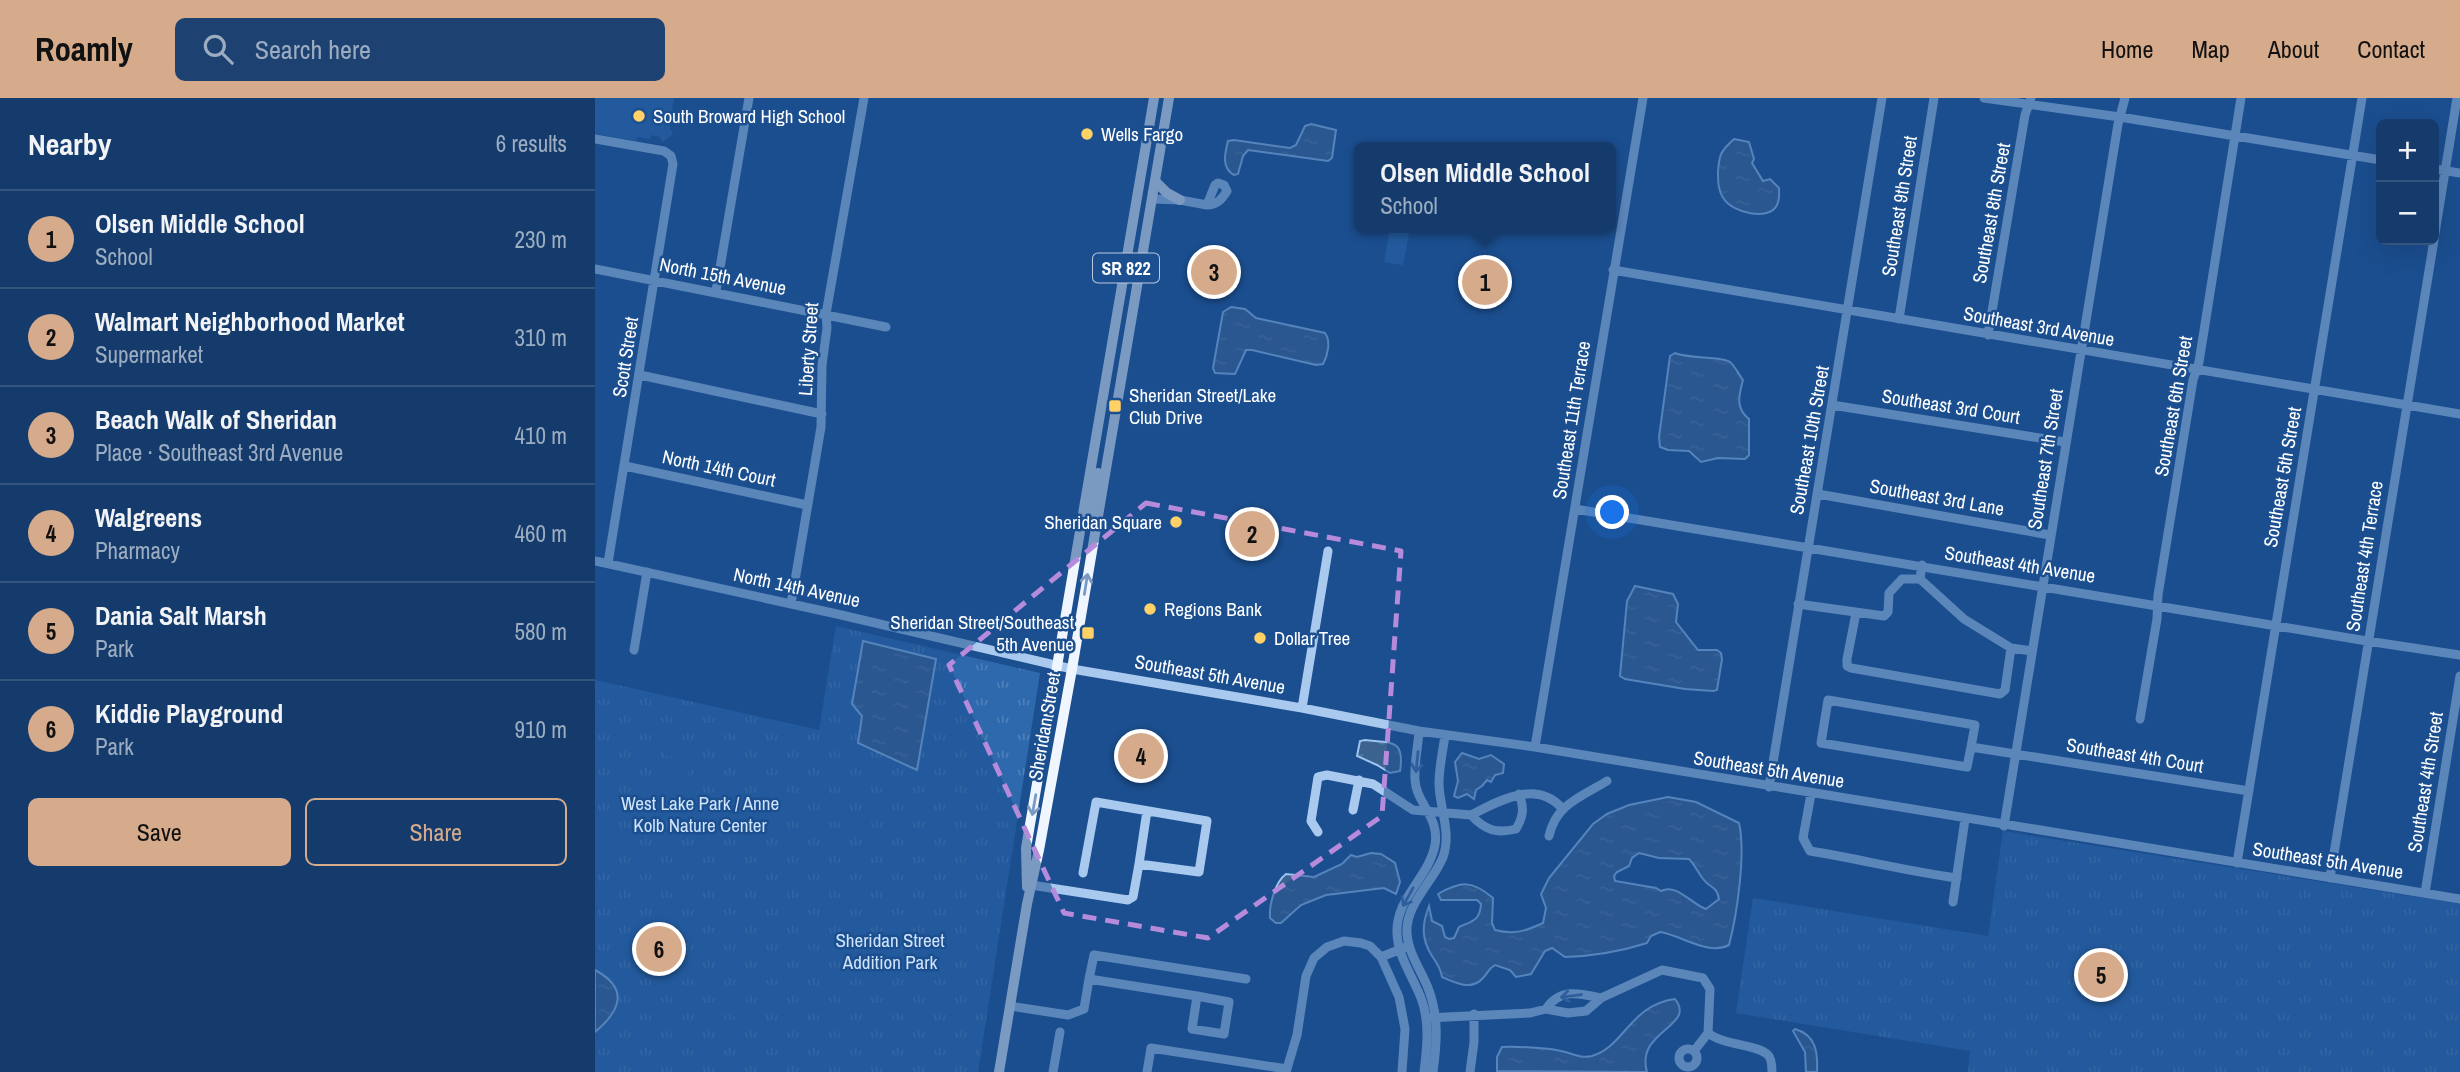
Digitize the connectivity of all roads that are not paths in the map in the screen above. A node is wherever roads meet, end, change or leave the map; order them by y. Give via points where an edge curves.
1 (749, 98) edge
2 (864, 98) edge
3 (1154, 98) edge
4 (1169, 98) edge
5 (1643, 98) edge
6 (1882, 98) edge
7 (1934, 98) edge
8 (1984, 98) edge
9 (2125, 98) edge
10 (2241, 98) edge
11 (2362, 98) edge
12 (2457, 98) edge
13 (2030, 101) edge
14 (2120, 117) junction
15 (2235, 136) junction
16 (595, 139) edge
17 (2353, 156) junction
18 (2376, 159) edge
19 (2439, 170) edge
20 (2445, 171) junction
21 (2460, 173) edge
22 (1155, 181) junction
23 (1214, 186) dead end
24 (1152, 199) junction
25 (1179, 200) junction
26 (2439, 208) edge
27 (1135, 214) junction
28 (2433, 245) edge
29 (595, 269) edge
30 (1613, 270) junction
31 (654, 279) junction
32 (716, 291) junction
33 (1848, 310) junction
34 (1133, 313) junction
35 (826, 314) junction
36 (1899, 319) junction
37 (1117, 325) junction
38 (886, 327) dead end
39 (1988, 335) junction
40 (2080, 351) junction
41 (2197, 369) junction
42 (640, 375) junction
43 (2315, 390) junction
44 (1832, 405) junction
45 (2406, 405) junction
46 (822, 414) junction
47 (2460, 414) edge
48 (1099, 426) junction
49 (1112, 433) junction
50 (2065, 442) junction
51 (625, 466) junction
52 (1818, 494) junction
53 (807, 505) junction
54 (1575, 509) junction
55 (1096, 524) junction
56 (2050, 535) junction
57 (1808, 547) junction
58 (1328, 551) dead end
59 (595, 561) edge
60 (608, 564) junction
61 (1922, 565) junction
62 (647, 572) junction
63 (1920, 579) junction
64 (2042, 586) junction
65 (791, 604) junction
66 (1798, 604) junction
67 (2158, 605) junction
68 (1856, 613) junction
69 (2275, 624) junction
70 (2367, 641) junction
71 (2011, 648) junction
72 (634, 650) dead end
73 (2032, 651) junction
74 (2460, 654) edge
75 (1059, 666) junction
76 (1072, 669) junction
77 (2460, 676) edge
78 (1302, 708) junction
79 (2140, 719) dead end
80 (1419, 731) junction
81 (1445, 735) junction
82 (1535, 747) junction
83 (1971, 747) junction
84 (2015, 753) junction
85 (1359, 780) junction
86 (1607, 781) dead end
87 (1769, 787) junction
88 (2249, 790) junction
89 (1519, 794) junction
90 (1811, 794) junction
91 (1562, 808) junction
92 (1353, 810) dead end
93 (1147, 811) junction
94 (1430, 812) junction
95 (1444, 814) junction
96 (1471, 815) junction
97 (1965, 819) junction
98 (2004, 826) junction
99 (1318, 832) dead end
100 (1549, 836) dead end
101 (2237, 863) junction
102 (1139, 864) junction
103 (1083, 873) dead end
104 (1957, 878) junction
105 (2330, 878) junction
106 (1031, 886) junction
107 (2425, 893) junction
108 (2460, 899) edge
109 (1953, 902) dead end
110 (1027, 904) junction
111 (1404, 948) junction
112 (1381, 957) junction
113 (1090, 979) junction
114 (1246, 979) dead end
115 (1197, 996) junction
116 (1601, 998) junction
117 (1010, 1007) junction
118 (1546, 1010) junction
119 (1474, 1014) junction
120 (1431, 1017) junction
121 (1060, 1032) dead end
122 (1708, 1033) junction
123 (1693, 1051) dead end
124 (1287, 1071) edge
125 (999, 1072) edge
126 (1053, 1072) edge
127 (1147, 1072) edge
128 (1402, 1072) edge
129 (1424, 1072) edge
130 (1433, 1072) edge
131 (1470, 1072) edge
132 (1772, 1072) edge

1 - 32 street
2 - 35 street, Liberty Street
3 - 24 main road via 1157,116 1146,177
3 - 27 main road, Sheridan Street / SR 822
4 - 22 main road, Sheridan Street / SR 822
5 - 30 street, Southeast 11th Terrace
6 - 33 street, Southeast 10th Street
7 - 36 street, Southeast 9th Street
8 - 13 street
9 - 14 street, Southeast 7th Street
10 - 15 street, Southeast 6th Street
11 - 17 street, Southeast 5th Street
12 - 20 street, Southeast 4th Terrace
13 - 14 street
13 - 39 street, Southeast 8th Street
14 - 15 street
14 - 40 street, Southeast 7th Street
15 - 17 street
15 - 41 street, Southeast 6th Street
16 - 31 street, Scott Street via 671,156
17 - 18 street
17 - 43 street, Southeast 5th Street
19 - 20 street
20 - 21 street
20 - 26 street, Southeast 4th Terrace
22 - 24 main road, Sheridan Street / SR 822
22 - 25 main road
23 - 25 street via 1222,184 1227,191 1218,202
24 - 25 street
24 - 34 main road, Sheridan Street / SR 822
27 - 34 main road via 1143,227 1132,288
27 - 37 main road, Sheridan Street / SR 822
28 - 45 street, Southeast 4th Terrace
29 - 31 street, North 15th Avenue
30 - 33 street, Southeast 3rd Avenue
30 - 54 street, Southeast 11th Terrace
31 - 32 street, North 15th Avenue
31 - 42 street, Scott Street
32 - 35 street, North 15th Avenue
33 - 36 street, Southeast 3rd Avenue
33 - 44 street, Southeast 10th Street
34 - 49 main road, Sheridan Street / SR 822
35 - 38 street, North 15th Avenue
35 - 46 street, Liberty Street
36 - 39 street, Southeast 3rd Avenue
37 - 48 main road, Sheridan Street / SR 822
37 - 49 main road via 1120,341 1107,423
39 - 40 street, Southeast 3rd Avenue
40 - 41 street, Southeast 3rd Avenue
40 - 50 street, Southeast 7th Street
41 - 43 street, Southeast 3rd Avenue
41 - 67 street, Southeast 6th Street
42 - 46 street
42 - 51 street, Scott Street
43 - 45 street, Southeast 3rd Avenue
43 - 69 street, Southeast 5th Street
44 - 50 street, Southeast 3rd Court
44 - 52 street, Southeast 10th Street
45 - 47 street, Southeast 3rd Avenue
45 - 70 street, Southeast 4th Terrace
46 - 53 street, Liberty Street
48 - 55 main road via 1104,439 1091,512
48 - 75 main road, Sheridan Street / SR 822
49 - 55 main road, Sheridan Street / SR 822
50 - 56 street, Southeast 7th Street
51 - 53 street, North 14th Court
51 - 60 street, Scott Street
52 - 56 street, Southeast 3rd Lane
52 - 57 street, Southeast 10th Street
53 - 65 street, Liberty Street
54 - 57 street, Southeast 4th Avenue
54 - 82 street, Southeast 11th Terrace
76 -> 55 main road, Sheridan Street / SR 822
56 - 64 street, Southeast 7th Street
57 - 61 street, Southeast 4th Avenue
57 - 66 street, Southeast 10th Street
58 - 78 street
59 - 60 street, North 14th Avenue
60 - 62 street, North 14th Avenue
61 - 63 street
61 - 64 street, Southeast 4th Avenue
62 - 65 street, North 14th Avenue
62 - 72 street
63 - 68 street via 1902,579 1889,593 1884,616
63 - 71 street via 1964,619
64 - 67 street, Southeast 4th Avenue
64 - 73 street, Southeast 7th Street
65 - 75 street, North 14th Avenue
66 - 68 street
66 - 87 street, Southeast 10th Street
67 - 69 street, Southeast 4th Avenue
67 - 79 street, Southeast 6th Street
68 - 71 street via 1847,659 1851,668 2000,694 2005,690
69 - 70 street, Southeast 4th Avenue
69 - 88 street, Southeast 5th Street
70 - 74 street, Southeast 4th Avenue
70 - 105 street, Southeast 4th Terrace
71 - 73 street
73 - 84 street, Southeast 7th Street
75 - 76 street, North 14th Avenue
75 -> 110 main road, Sheridan Street / SR 822 via 1026,848
76 - 78 street, Southeast 5th Avenue
76 - 106 main road, Sheridan Street / SR 822
77 - 107 street, Southeast 4th Street
78 - 80 street, Southeast 5th Avenue
80 - 81 street, Southeast 5th Avenue
80 -> 94 street via 1415,780
81 - 82 street, Southeast 5th Avenue
81 - 95 street via 1439,783
82 - 87 street, Southeast 5th Avenue
83 - 83 street via 1967,767 1821,743 1828,700 1975,725
83 - 84 street, Southeast 4th Court
84 - 88 street, Southeast 4th Court
84 - 98 street, Southeast 7th Street
85 - 92 street
85 - 94 street via 1413,810
85 - 99 street via 1318,777 1311,821
86 - 91 street
87 - 90 street, Southeast 5th Avenue
88 - 101 street, Southeast 5th Street
89 - 91 street via 1536,793 1554,799
89 - 96 street
89 - 96 street via 1522,819 1516,829 1491,831
90 - 97 street, Southeast 5th Avenue
90 - 104 street via 1803,838 1810,850
91 - 100 street
93 - 102 street
93 - 102 street via 1207,821 1199,872
93 - 103 street via 1096,802
94 - 95 street
94 -> 111 street via 1435,843 1398,916
95 - 96 street
95 - 111 street via 1443,856 1410,915
97 - 98 street, Southeast 5th Avenue
97 - 104 street
98 - 101 street, Southeast 5th Avenue
101 - 105 street, Southeast 5th Avenue
102 - 106 street via 1133,898 1128,900
104 - 109 street
105 - 107 street, Southeast 5th Avenue
106 - 110 main road, Sheridan Street / SR 822
107 - 108 street, Southeast 5th Avenue
110 - 117 main road, Sheridan Street / SR 822
111 - 112 street
111 - 120 street via 1429,990
112 - 124 street via 1370,946 1344,941 1314,958 1306,976
112 - 128 street via 1399,998 1405,1029
113 - 114 street via 1094,955
113 - 115 street
113 - 117 street via 1084,1009 1074,1014
115 - 115 street via 1192,1029 1224,1034 1229,1002
116 - 118 street via 1586,1011
116 -> 118 street via 1566,994 1552,999
116 - 122 street via 1662,970 1703,978 1710,989
117 - 125 main road, Sheridan Street / SR 822
118 - 119 street
119 - 120 street
119 - 131 street
120 - 129 street
120 - 130 street via 1436,1046
121 - 126 street
122 - 123 street
122 - 132 street via 1768,1055
124 - 127 street via 1151,1048

